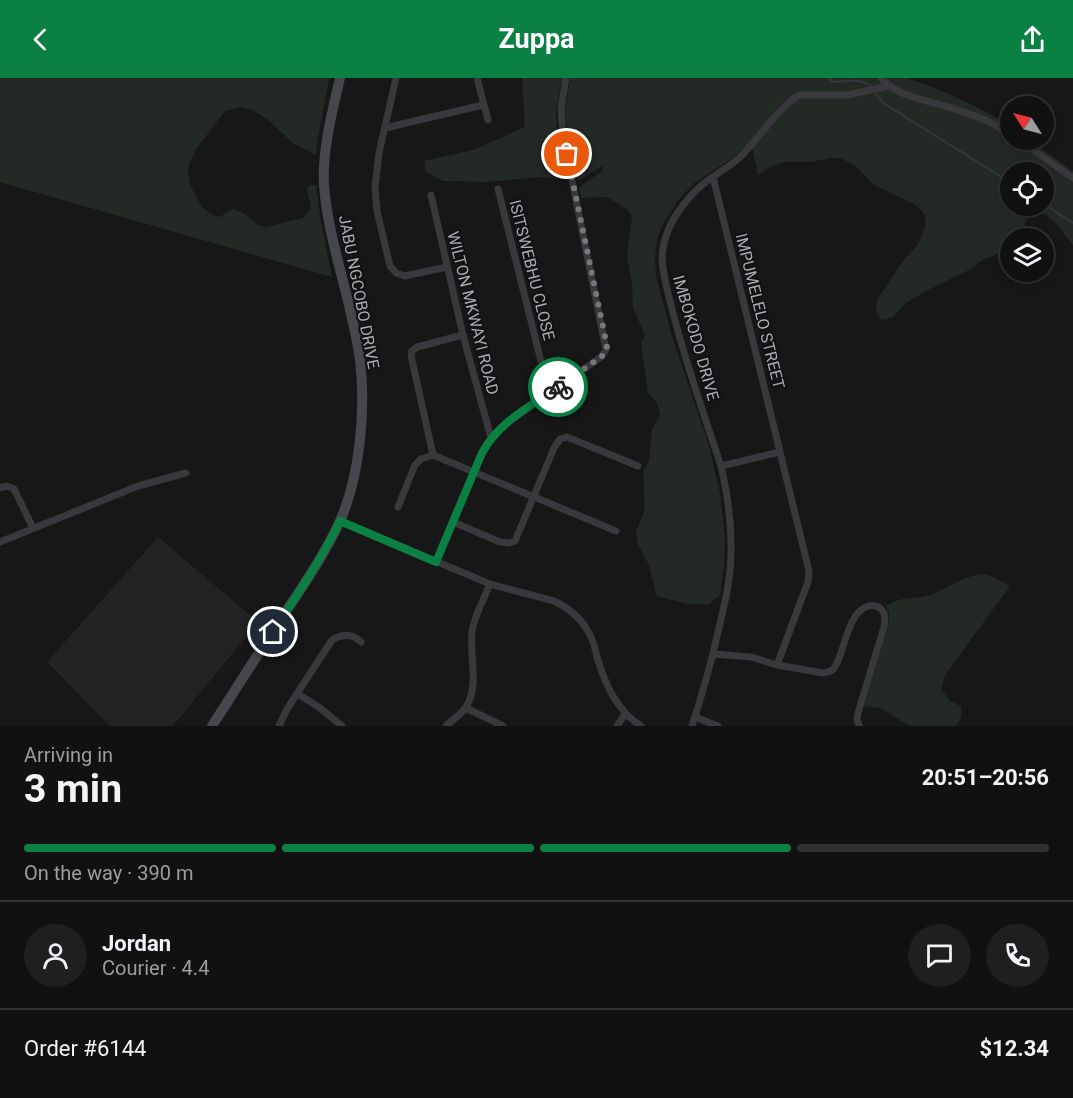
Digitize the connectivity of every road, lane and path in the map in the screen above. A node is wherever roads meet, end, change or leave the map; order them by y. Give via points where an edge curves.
1 (340, 78) edge
2 (396, 78) edge
3 (477, 78) edge
4 (566, 78) edge
5 (881, 78) edge
6 (888, 86) junction
7 (483, 105) junction
8 (488, 120) dead end
9 (385, 128) junction
10 (1000, 128) edge
11 (1033, 150) edge
12 (713, 177) junction
13 (1073, 178) edge
14 (498, 189) dead end
15 (431, 195) dead end
16 (447, 267) junction
17 (463, 335) junction
18 (549, 393) junction
19 (491, 438) junction
20 (780, 452) junction
21 (433, 455) junction
22 (638, 466) dead end
23 (721, 466) junction
24 (474, 472) junction
25 (186, 473) dead end
26 (0, 488) edge
27 (534, 497) junction
28 (398, 507) dead end
29 (340, 521) junction
30 (453, 522) junction
31 (33, 528) junction
32 (616, 531) dead end
33 (0, 542) edge
34 (436, 562) junction
35 (490, 584) junction
36 (361, 642) dead end
37 (713, 654) junction
38 (777, 665) junction
39 (298, 694) junction
40 (466, 708) junction
41 (625, 714) junction
42 (695, 717) junction
43 (212, 726) edge
44 (279, 726) edge
45 (342, 726) edge
46 (446, 726) edge
47 (503, 726) edge
48 (617, 726) edge
49 (641, 726) edge
50 (692, 726) edge
51 (718, 726) edge
52 (859, 726) edge

1 - 29 main road, JABU NGCOBO DRIVE via 326,149 324,184 357,340 362,396 358,450
2 - 9 street
3 - 7 street
4 - 18 street via 562,125 606,350
5 - 6 street
6 - 10 street
6 - 12 street, IMBOKODO DRIVE via 848,95 799,94 737,160
7 - 8 street
7 - 9 street
9 - 16 street via 375,187 390,266 405,276
11 - 13 street
12 - 20 street, IMPUMELELO STREET
12 - 23 street, IMBOKODO DRIVE via 700,186 677,214 662,256 678,335
14 - 18 street, ISITSWEBHU CLOSE
15 - 16 street, WILTON MKWAYI ROAD
16 - 17 street, WILTON MKWAYI ROAD
17 - 19 street, WILTON MKWAYI ROAD
17 - 21 street via 411,352
18 - 19 street
19 - 24 street
20 - 23 street
20 - 38 street, IMPUMELELO STREET via 809,576
21 - 24 street
21 - 28 street via 415,465
22 - 27 street via 567,437 560,439
23 - 37 street, IMBOKODO DRIVE via 732,546
24 - 27 street
24 - 30 street
25 - 31 street via 138,486
26 - 31 street via 14,489
27 - 30 street via 517,538 509,543
27 - 32 street
29 - 34 street
29 - 43 main road, JABU NGCOBO DRIVE via 311,574
30 - 34 street
31 - 33 street
34 - 35 street
35 - 40 street via 472,629 473,684
35 - 41 street via 554,601 573,613 593,640 609,691
36 - 39 street via 349,635 332,640
37 - 38 street via 751,657
37 - 42 street, IMBOKODO DRIVE
38 - 52 street via 831,671 856,616 869,606 877,606 884,615 884,627 858,713
39 - 44 street
39 - 45 street
40 - 46 street
40 - 47 street
41 - 48 street
41 - 49 street
42 - 50 street, IMBOKODO DRIVE
42 - 51 street

